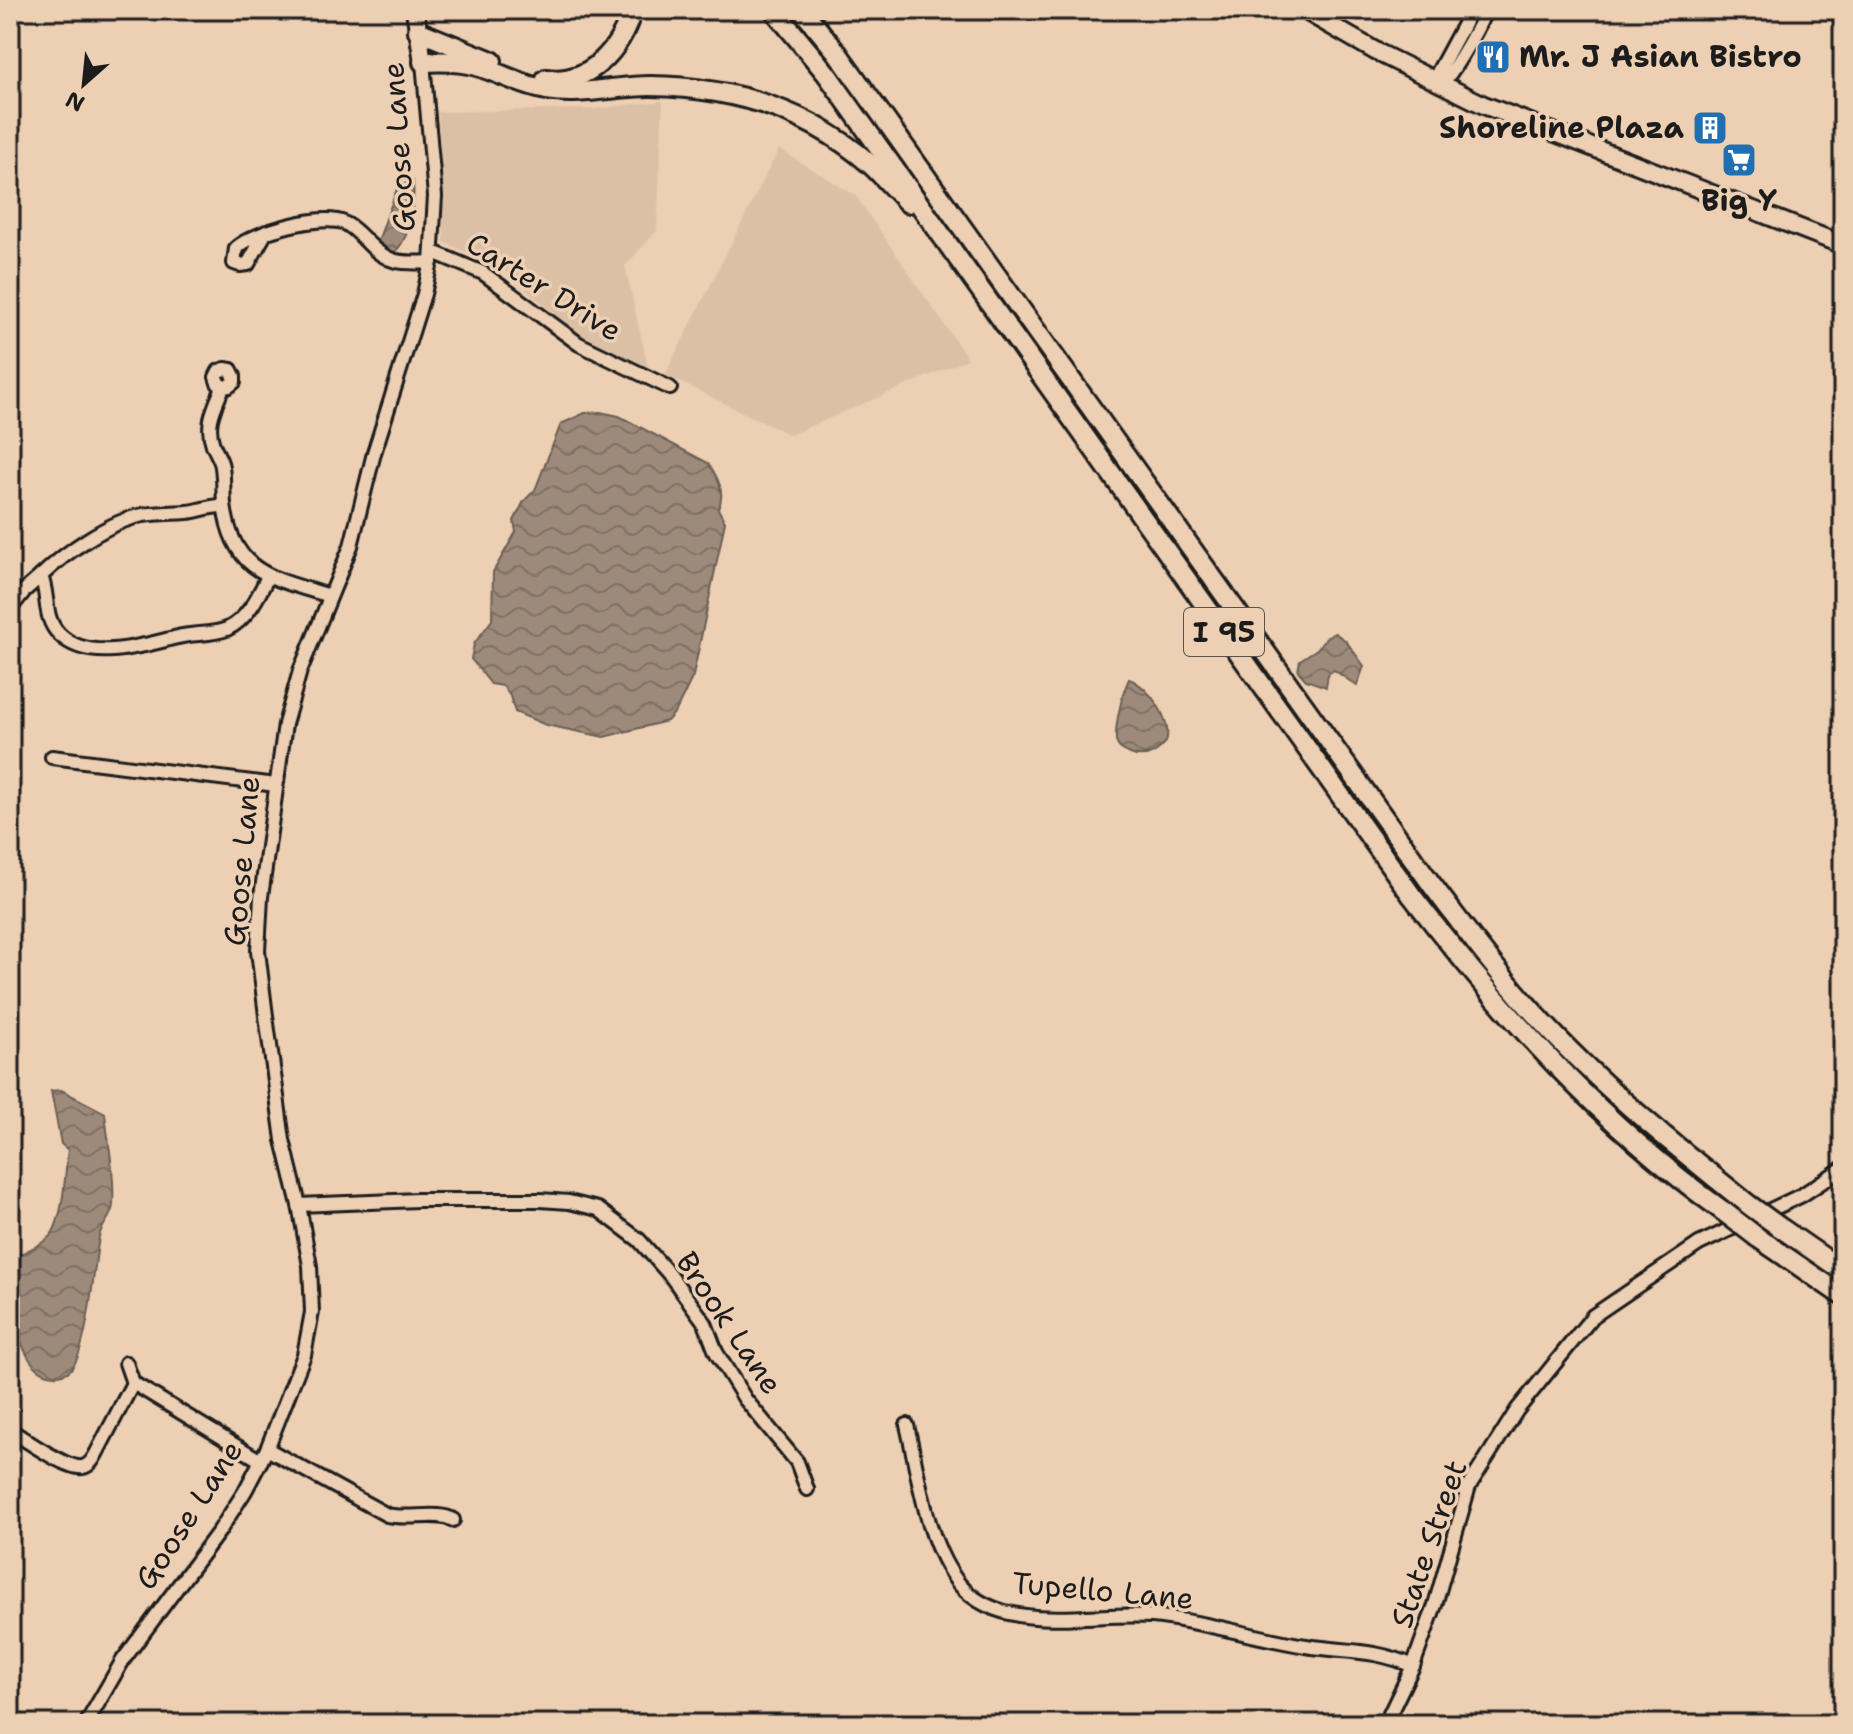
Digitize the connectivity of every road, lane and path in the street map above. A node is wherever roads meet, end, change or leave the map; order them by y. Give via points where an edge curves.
1 (415, 10) edge
2 (632, 10) edge
3 (774, 10) edge
4 (802, 10) edge
5 (1304, 10) edge
6 (1461, 10) edge
7 (1485, 10) edge
8 (418, 31) junction
9 (423, 62) junction
10 (1440, 85) junction
11 (266, 232) dead end
12 (1843, 245) edge
13 (432, 257) junction
14 (989, 300) junction
15 (223, 387) dead end
16 (670, 388) dead end
17 (224, 506) junction
18 (41, 576) junction
19 (268, 576) junction
20 (330, 596) junction
21 (10, 609) edge
22 (52, 757) dead end
23 (276, 785) junction
24 (1843, 1168) edge
25 (299, 1205) junction
26 (1843, 1271) edge
27 (1843, 1296) edge
28 (126, 1363) dead end
29 (133, 1383) junction
30 (907, 1425) dead end
31 (10, 1430) edge
32 (264, 1455) junction
33 (807, 1489) dead end
34 (453, 1520) dead end
35 (1413, 1666) junction
36 (86, 1724) edge
37 (1385, 1724) edge

1 - 8 main road, Goose Lane
2 - 8 highway via 603,61 583,75 557,80 532,77
3 - 14 highway, I 95 via 826,73
4 - 26 highway, I 95, bridge via 1483,953 1606,1086 1749,1205
5 - 10 main road
6 - 10 street via 1465,22 1438,72
7 - 10 street via 1449,79
8 - 9 main road, Goose Lane
9 - 13 street, Goose Lane via 435,196
9 - 14 highway via 476,66 549,90 689,87 769,104 837,139 870,164
10 - 12 main road
11 - 13 street via 341,221 393,262
13 - 16 street, Carter Drive via 483,273 579,344
13 - 20 street, Goose Lane via 351,546
14 - 27 highway, I 95, bridge via 1393,870 1478,981 1612,1120 1685,1183
15 - 17 street via 209,423 222,463
17 - 18 street via 142,515 80,544
17 - 19 street via 233,541 245,560
18 - 19 street via 49,616 60,635 90,648 127,650 228,629 245,615
18 - 21 street
19 - 20 street
20 - 23 street, Goose Lane via 296,684
22 - 23 street
23 - 25 street, Goose Lane via 258,951 283,1140
24 - 35 street, State Street via 1802,1195 1699,1244 1593,1316 1517,1410 1469,1486
25 - 32 street, Goose Lane via 312,1312 301,1365
25 - 33 street, Brook Lane via 509,1199 598,1209 639,1240 670,1275 705,1323 745,1399 797,1462
28 - 29 street
29 - 31 street via 85,1466 73,1466
29 - 32 street
30 - 35 street, Tupello Lane via 938,1550 962,1587 993,1607 1024,1617 1152,1616 1309,1646 1389,1655
32 - 34 street via 387,1515 444,1515
32 - 36 street, Goose Lane via 220,1530 123,1660
35 - 37 street, State Street

